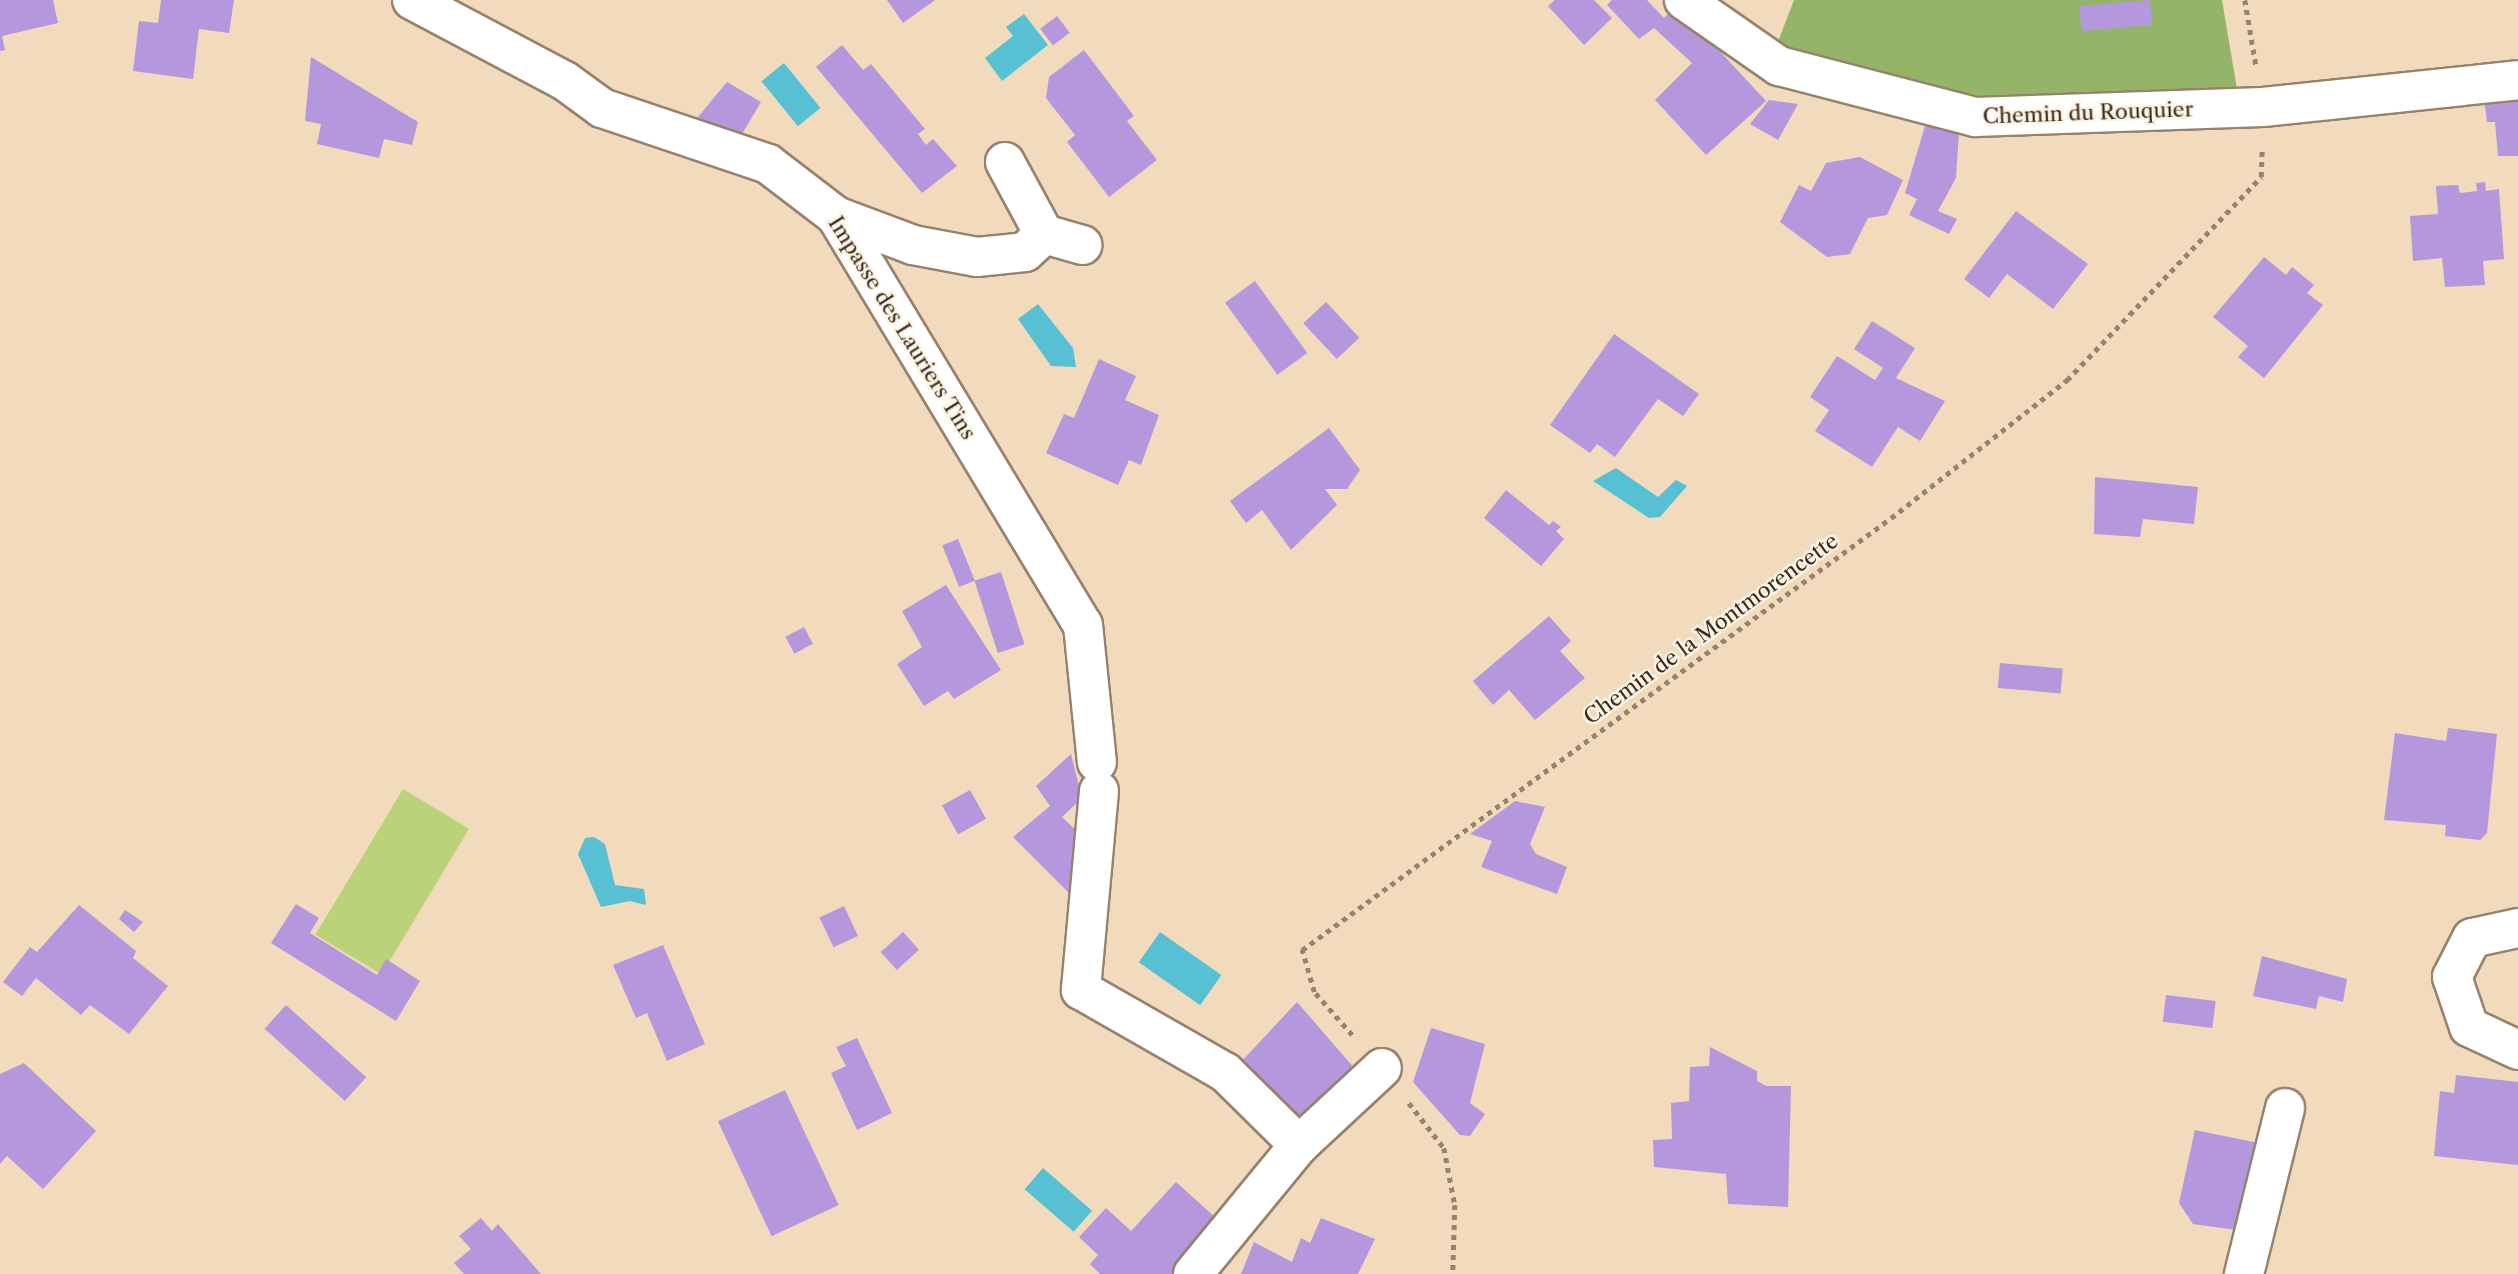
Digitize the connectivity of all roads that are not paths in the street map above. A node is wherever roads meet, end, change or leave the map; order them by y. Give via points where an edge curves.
1 (412, 0) edge
2 (1684, 0) edge
3 (2518, 79) edge
4 (1005, 162) dead end
5 (836, 216) junction
6 (1044, 234) junction
7 (1082, 245) dead end
8 (2518, 928) edge
9 (2518, 1049) edge
10 (1382, 1068) road end
11 (2285, 1108) dead end
12 (1299, 1145) junction
13 (1192, 1274) edge
14 (2244, 1274) edge

1 - 5 street, Impasse des Lauriers Tins via 565,81 602,108 768,164
2 - 3 street, Chemin du Rouquier via 1779,65 1975,117 2263,107
4 - 6 street
5 - 6 street via 913,245 976,257 1024,252
5 - 12 street, Impasse des Lauriers Tins via 1083,625 1098,776 1081,990 1225,1072
6 - 7 street
8 - 9 street via 2472,938 2452,977 2469,1027
10 - 12 street
11 - 14 street
12 - 13 street

